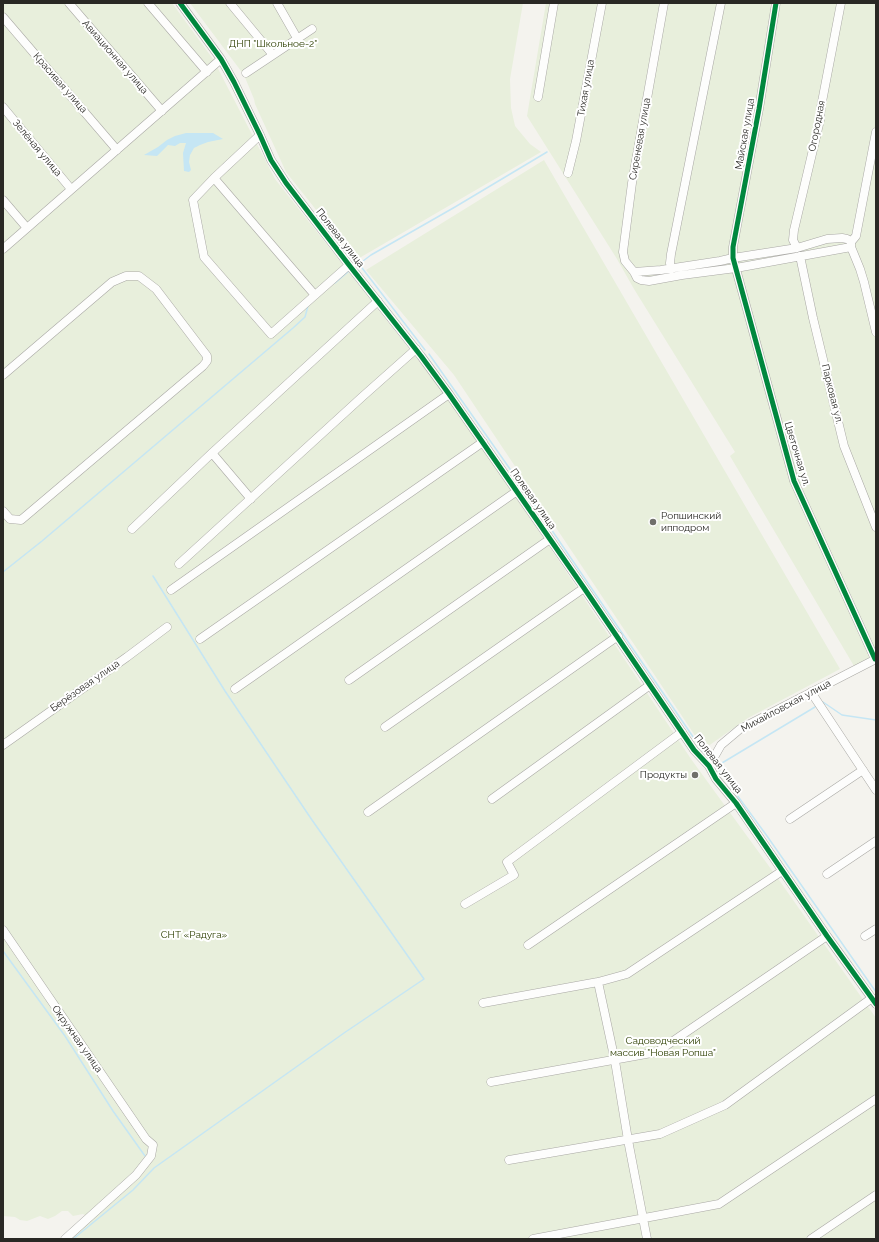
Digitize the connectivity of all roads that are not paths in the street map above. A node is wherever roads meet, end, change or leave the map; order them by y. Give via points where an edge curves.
1 (68, 3) edge
2 (148, 3) edge
3 (180, 3) edge
4 (230, 3) edge
5 (277, 3) edge
6 (554, 3) edge
7 (602, 3) edge
8 (664, 3) edge
9 (721, 3) edge
10 (776, 3) edge
11 (841, 3) edge
12 (3, 17) edge
13 (312, 29) dead end
14 (297, 38) junction
15 (273, 55) junction
16 (221, 59) junction
17 (207, 72) junction
18 (246, 73) dead end
19 (538, 97) dead end
20 (3, 107) edge
21 (162, 111) junction
22 (876, 132) edge
23 (260, 135) junction
24 (117, 150) junction
25 (568, 173) dead end
26 (214, 178) junction
27 (71, 189) junction
28 (3, 200) edge
29 (28, 228) junction
30 (851, 244) junction
31 (798, 248) junction
32 (3, 249) edge
33 (800, 256) junction
34 (733, 258) junction
35 (349, 265) junction
36 (736, 268) junction
37 (671, 269) junction
38 (634, 272) junction
39 (314, 294) junction
40 (378, 301) junction
41 (876, 332) edge
42 (416, 349) junction
43 (3, 375) edge
44 (449, 394) junction
45 (483, 442) junction
46 (212, 453) junction
47 (517, 491) junction
48 (251, 499) junction
49 (3, 511) edge
50 (876, 527) edge
51 (132, 529) dead end
52 (550, 538) junction
53 (179, 564) dead end
54 (584, 588) junction
55 (171, 590) dead end
56 (167, 627) dead end
57 (618, 636) junction
58 (200, 640) dead end
59 (875, 659) edge
60 (349, 680) dead end
61 (650, 685) junction
62 (235, 689) dead end
63 (811, 692) junction
64 (384, 727) dead end
65 (682, 732) junction
66 (3, 745) edge
67 (708, 766) junction
68 (863, 770) junction
69 (876, 790) edge
70 (492, 798) dead end
71 (736, 803) junction
72 (368, 812) dead end
73 (790, 819) dead end
74 (876, 841) edge
75 (782, 871) junction
76 (827, 874) dead end
77 (465, 904) dead end
78 (876, 929) edge
79 (3, 930) edge
80 (827, 936) junction
81 (865, 936) dead end
82 (528, 945) dead end
83 (598, 982) junction
84 (874, 1001) edge
85 (483, 1003) dead end
86 (615, 1061) junction
87 (491, 1082) dead end
88 (876, 1099) edge
89 (628, 1140) junction
90 (510, 1160) dead end
91 (876, 1195) edge
92 (644, 1219) junction
93 (65, 1239) edge
94 (533, 1239) edge
95 (647, 1239) edge
96 (811, 1239) edge

1 - 21 street, Авиационная улица
2 - 17 street
3 - 16 street, Полевая улица
4 - 15 street
5 - 14 street
6 - 19 street
7 - 25 street, Тихая улица
8 - 38 street, Сиреневая улица via 632,183 623,252 625,261
9 - 37 street via 671,254
10 - 34 street, Майская улица
11 - 31 street, Огородная via 820,120 794,230 793,240
12 - 24 street, Красивая улица
13 - 14 street
14 - 15 street
15 - 18 street
16 - 17 street
16 - 23 street, Полевая улица
17 - 21 street
20 - 27 street, Зелёная улица
21 - 24 street
22 - 30 street via 856,236
23 - 26 street
23 - 35 street, Полевая улица via 271,160 286,183
24 - 27 street
26 - 39 street
26 - 39 street via 193,200 204,257 271,334
27 - 29 street
28 - 29 street
29 - 32 street
30 - 31 street via 847,239 827,239
30 - 33 street
30 - 41 street via 864,282
31 - 34 street
33 - 36 street
33 - 50 street, Парковая ул. via 844,446
34 - 36 street, Майская улица
34 - 37 street
35 - 39 street
35 - 40 street, Полевая улица
36 - 38 street via 649,281 637,278
36 - 59 street, Цветочная ул. via 794,481
37 - 38 street
40 - 42 street, Полевая улица
40 - 46 street
42 - 44 street, Полевая улица
42 - 48 street
43 - 49 street via 112,282 126,276 139,276 156,289 207,356 203,366 21,520 10,519
44 - 45 street, Полевая улица
44 - 55 street
45 - 47 street, Полевая улица
45 - 58 street
46 - 48 street
46 - 51 street
47 - 52 street, Полевая улица
47 - 62 street
48 - 53 street
52 - 54 street, Полевая улица
52 - 60 street
54 - 57 street, Полевая улица
54 - 64 street
56 - 66 street, Берёзовая улица
57 - 61 street, Полевая улица
57 - 72 street
59 - 63 street, Михайловская улица
61 - 65 street, Полевая улица
61 - 70 street
63 - 67 street, Михайловская улица via 740,730 721,745
63 - 68 street
65 - 67 street, Полевая улица
65 - 77 street via 507,862 514,875
67 - 71 street, Полевая улица
68 - 69 street
68 - 73 street
71 - 75 street, Полевая улица
71 - 82 street
74 - 76 street
75 - 80 street, Полевая улица
75 - 83 street via 627,974
78 - 81 street
79 - 93 street, Окружная улица via 146,1139 153,1145 151,1156 136,1175
80 - 84 street, Полевая улица
80 - 86 street via 657,1052
83 - 85 street
83 - 86 street
84 - 89 street via 725,1105 660,1134
86 - 87 street
86 - 89 street
88 - 92 street via 718,1204
89 - 90 street
89 - 92 street
91 - 96 street
92 - 94 street
92 - 95 street

